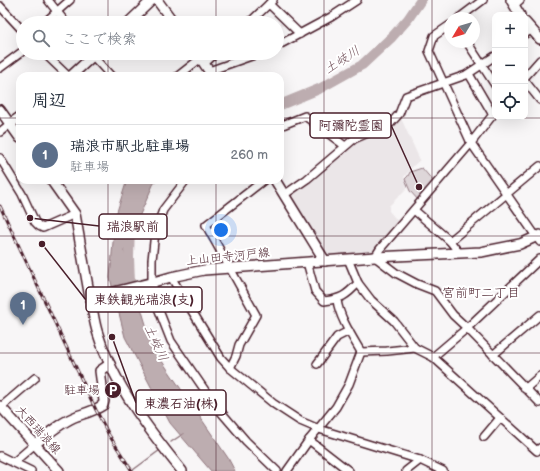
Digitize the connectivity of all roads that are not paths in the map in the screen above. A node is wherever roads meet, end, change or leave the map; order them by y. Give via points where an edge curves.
1 (48, 0) edge
2 (70, 0) edge
3 (152, 0) edge
4 (157, 0) edge
5 (356, 0) edge
6 (483, 0) edge
7 (271, 2) edge
8 (515, 2) edge
9 (0, 6) edge
10 (57, 12) junction
11 (467, 12) edge
12 (519, 12) edge
13 (52, 16) edge
14 (60, 16) edge
15 (135, 16) edge
16 (169, 16) edge
17 (256, 16) edge
18 (284, 16) edge
19 (284, 16) edge
20 (16, 23) edge
21 (444, 29) edge
22 (528, 32) edge
23 (300, 34) junction
24 (540, 39) edge
25 (284, 42) edge
26 (471, 48) edge
27 (16, 56) edge
28 (492, 58) edge
29 (51, 60) edge
30 (87, 60) edge
31 (98, 60) edge
32 (225, 60) edge
33 (540, 60) edge
34 (205, 64) edge
35 (482, 65) junction
36 (0, 68) edge
37 (64, 72) edge
38 (75, 72) edge
39 (108, 72) edge
40 (187, 72) edge
41 (469, 74) junction
42 (528, 74) edge
43 (443, 84) junction
44 (494, 84) edge
45 (527, 84) edge
46 (540, 100) edge
47 (0, 110) edge
48 (492, 111) edge
49 (492, 117) edge
50 (16, 119) edge
51 (10, 124) junction
52 (284, 124) edge
53 (0, 132) edge
54 (16, 132) edge
55 (471, 143) junction
56 (345, 146) junction
57 (0, 158) edge
58 (540, 166) edge
59 (54, 184) edge
60 (183, 184) edge
61 (259, 184) edge
62 (277, 184) edge
63 (506, 194) junction
64 (284, 195) junction
65 (414, 210) junction
66 (75, 214) junction
67 (539, 238) edge
68 (450, 241) junction
69 (459, 253) junction
70 (375, 257) junction
71 (348, 259) junction
72 (540, 259) edge
73 (325, 261) junction
74 (307, 262) junction
75 (230, 268) junction
76 (171, 276) junction
77 (151, 282) junction
78 (358, 283) junction
79 (90, 298) junction
80 (337, 300) junction
81 (540, 315) edge
82 (467, 328) junction
83 (349, 331) junction
84 (415, 348) junction
85 (361, 352) junction
86 (493, 355) junction
87 (433, 357) junction
88 (110, 364) junction
89 (317, 364) dead end
90 (230, 368) junction
91 (540, 376) edge
92 (35, 378) dead end
93 (525, 389) junction
94 (540, 404) edge
95 (1, 406) edge
96 (500, 418) junction
97 (318, 429) junction
98 (484, 437) dead end
99 (309, 440) junction
100 (35, 444) junction
101 (540, 448) edge
102 (0, 456) edge
103 (420, 460) junction
104 (14, 462) junction
105 (31, 471) edge
106 (59, 471) edge
107 (182, 471) edge
108 (277, 471) edge
109 (287, 471) edge
110 (349, 471) edge
111 (406, 471) edge
112 (443, 471) edge

1 - 10 street
2 - 10 street
3 - 15 main road
4 - 16 main road
5 - 23 street
6 - 11 street
7 - 17 street
7 - 19 street
8 - 12 main road
9 - 20 street
10 - 13 street
10 - 14 street
18 - 23 street
21 - 43 street via 434,36 429,51
22 - 24 main road
23 - 25 street
26 - 35 street
27 - 36 street
28 - 35 street
29 - 37 street
30 - 38 main road
31 - 39 street
32 - 34 street
33 - 42 street
34 - 40 street
35 - 41 street
35 - 44 street
41 - 43 street
41 - 48 street
43 - 55 street
43 - 56 street via 406,96 391,123 354,139
45 - 46 street
47 - 51 main road
49 - 55 street
50 - 51 main road
51 - 53 street
51 - 54 main road
52 - 56 street via 305,116
55 - 63 street
55 - 65 street
56 - 64 street
57 - 66 street via 39,226 43,228
58 - 63 street
59 - 66 main road
60 - 77 street via 163,210 155,232
61 - 75 street via 206,225
62 - 64 main road
63 - 67 street
63 - 68 street
64 - 73 main road
65 - 68 street
65 - 70 street
66 - 79 main road
67 - 69 main road, 上山田寺河戸線 via 482,252
68 - 69 street
69 - 70 main road, 上山田寺河戸線
70 - 71 main road, 上山田寺河戸線
70 - 82 street via 417,284 435,291 453,315
71 - 73 main road, 上山田寺河戸線
71 - 78 street
72 - 82 street
73 - 74 main road, 上山田寺河戸線
74 - 75 main road, 上山田寺河戸線
74 - 80 street via 315,291 324,301
75 - 76 main road, 上山田寺河戸線
75 - 90 street via 256,315 239,345
76 - 77 main road, 上山田寺河戸線
76 - 90 street via 221,358
77 - 79 main road, 上山田寺河戸線
77 - 108 street via 158,308 172,341 215,405 246,441
78 - 80 street
78 - 84 street via 371,300 394,321
79 - 88 main road via 98,333
80 - 83 street
81 - 86 street
82 - 86 street
82 - 87 street
83 - 85 street
83 - 89 street via 338,337
84 - 85 street
84 - 87 street
85 - 97 street via 349,384 336,407
86 - 93 street
87 - 96 street
88 - 100 main road via 100,371 103,405 56,427
88 - 107 main road via 133,405
90 - 97 street via 274,404
91 - 93 street
92 - 95 street
93 - 94 street
95 - 100 main road, 大西瑞浪線
96 - 98 street
96 - 101 street via 537,451
97 - 99 street
97 - 103 street
99 - 109 street
99 - 110 street
100 - 104 street
100 - 106 main road, 大西瑞浪線
102 - 104 street
103 - 111 street
103 - 112 street
104 - 105 street

